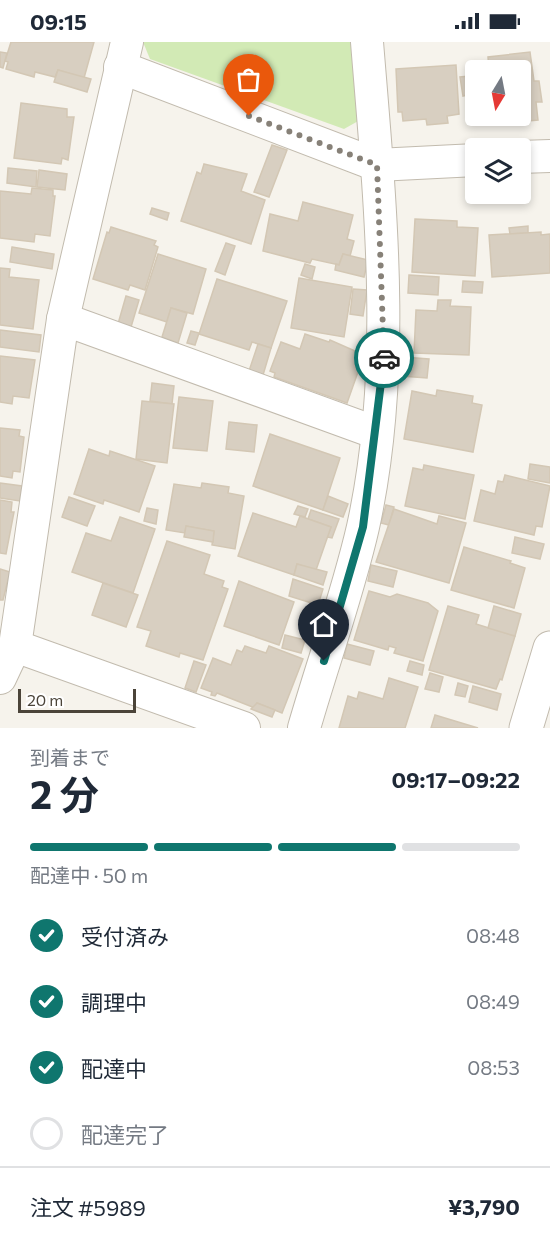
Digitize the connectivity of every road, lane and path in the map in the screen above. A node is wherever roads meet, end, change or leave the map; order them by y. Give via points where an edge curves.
1 (367, 42) edge
2 (123, 54) edge
3 (550, 156) edge
4 (531, 157) edge
5 (465, 160) edge
6 (377, 165) junction
7 (63, 320) junction
8 (376, 433) junction
9 (15, 646) junction
10 (550, 648) edge
11 (0, 678) edge
12 (244, 728) edge
13 (304, 728) edge
14 (526, 728) edge

1 - 6 street
2 - 6 street
2 - 7 street
3 - 4 street
5 - 6 street
6 - 8 street via 385,345
7 - 8 street
7 - 9 street
8 - 13 street via 363,527
9 - 11 street
9 - 12 street
10 - 14 street

